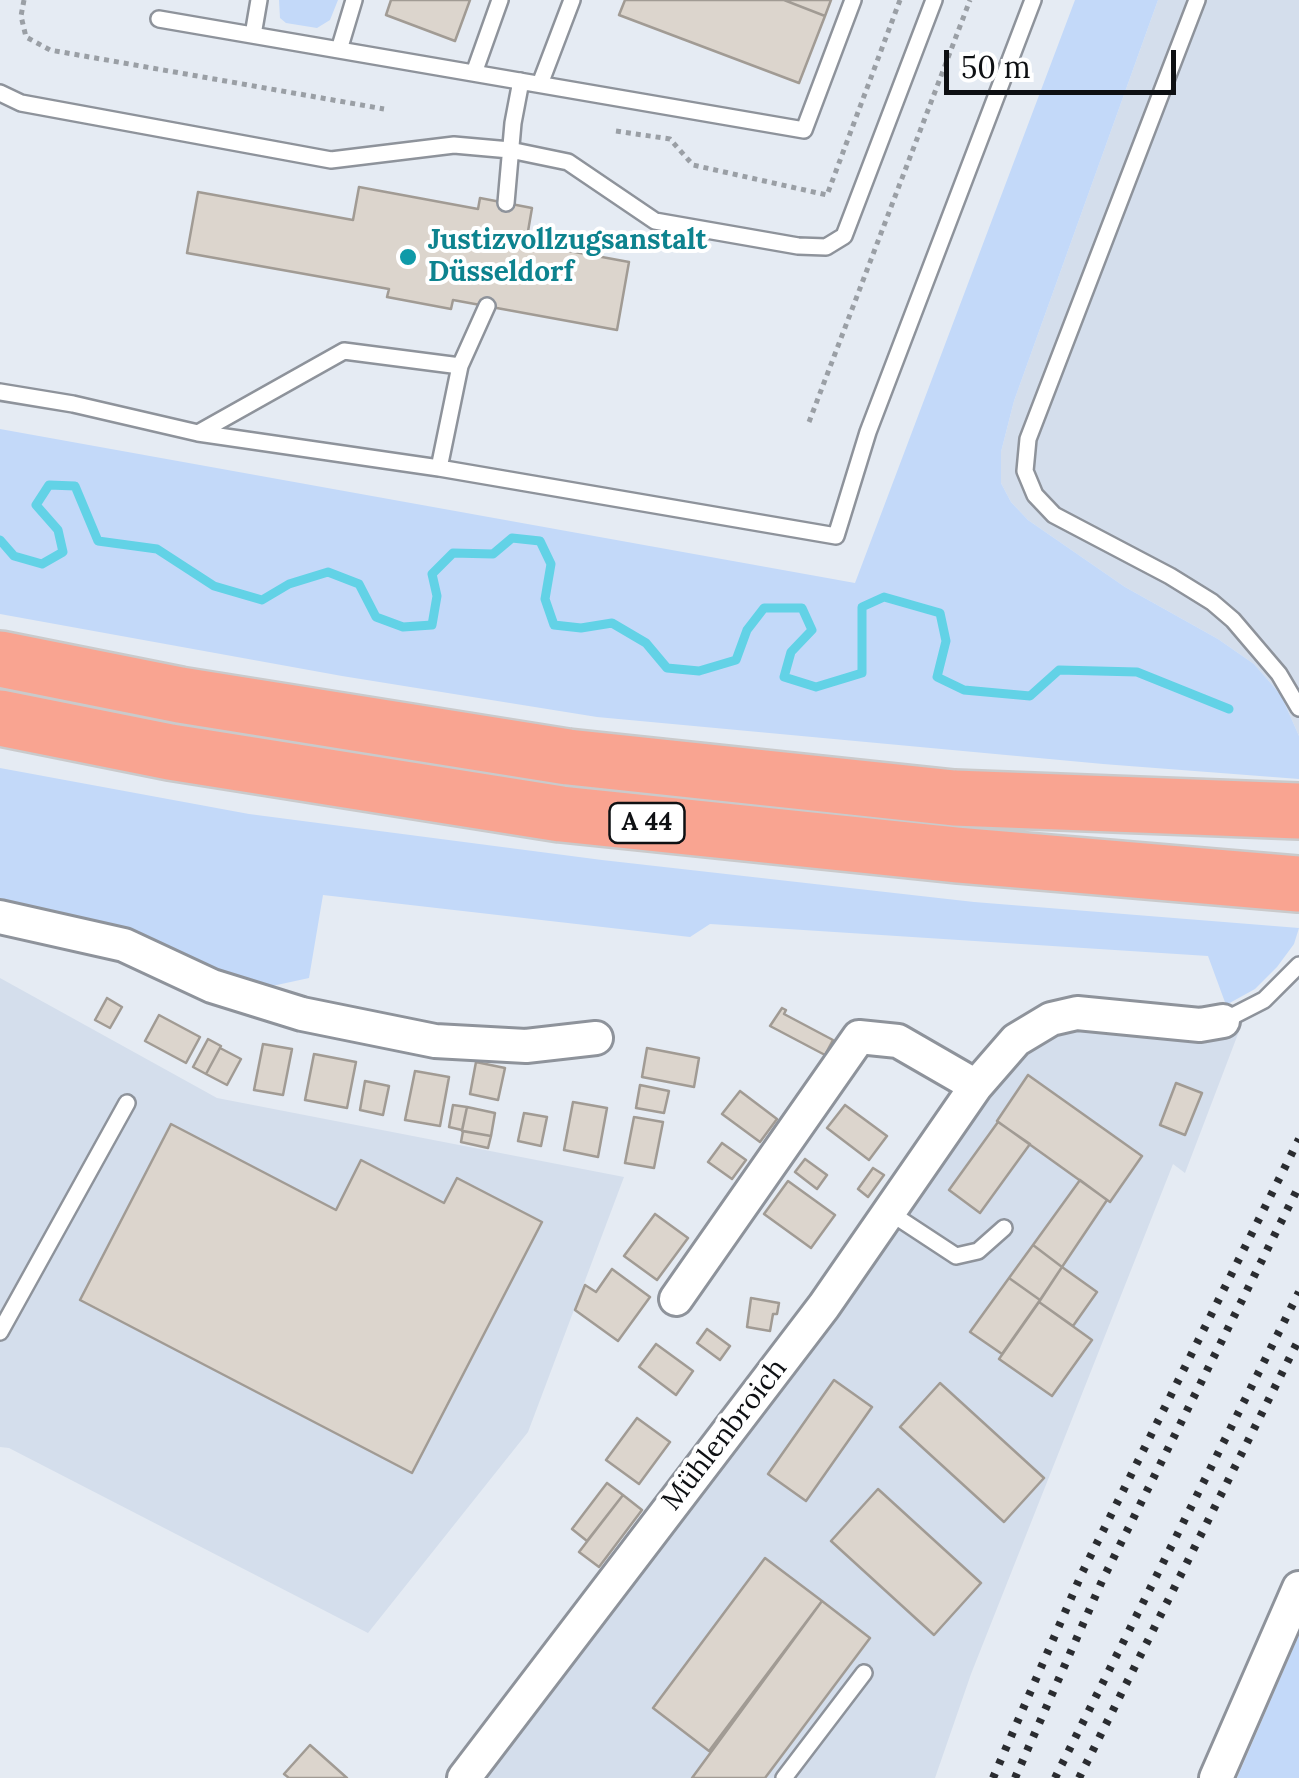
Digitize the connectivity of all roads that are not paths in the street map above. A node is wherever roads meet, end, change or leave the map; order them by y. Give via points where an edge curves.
1 (259, 0) edge
2 (354, 0) edge
3 (500, 0) edge
4 (572, 0) edge
5 (853, 0) edge
6 (934, 0) edge
7 (1033, 0) edge
8 (1197, 0) edge
9 (159, 19) dead end
10 (253, 35) junction
11 (339, 50) junction
12 (474, 73) junction
13 (521, 81) junction
14 (540, 84) junction
15 (0, 93) edge
16 (510, 150) junction
17 (506, 203) dead end
18 (488, 306) dead end
19 (460, 366) junction
20 (0, 392) edge
21 (198, 433) junction
22 (439, 468) junction
23 (0, 659) edge
24 (1299, 708) edge
25 (0, 718) edge
26 (1299, 811) edge
27 (1299, 884) edge
28 (0, 917) edge
29 (1299, 965) edge
30 (1223, 1020) joint
31 (596, 1038) dead end
32 (976, 1086) junction
33 (127, 1103) dead end
34 (889, 1212) junction
35 (1004, 1228) dead end
36 (676, 1299) dead end
37 (0, 1332) edge
38 (1299, 1588) edge
39 (864, 1672) dead end
40 (464, 1778) edge
41 (784, 1778) edge
42 (1216, 1778) edge

1 - 10 lane
2 - 11 lane
3 - 12 lane
4 - 14 lane
5 - 14 lane via 804,130
6 - 16 lane via 844,236 826,247 656,221 568,162
7 - 22 lane via 868,432 836,536
8 - 24 lane via 1028,439 1025,471 1054,515 1181,582 1233,620
9 - 10 lane
10 - 11 lane
11 - 12 lane
12 - 13 lane
13 - 14 lane
13 - 16 lane
15 - 16 lane via 22,103 331,160 454,145
16 - 17 lane
18 - 19 lane
19 - 21 lane via 344,350
19 - 22 lane
20 - 21 lane
21 - 22 lane
23 - 26 highway, A 44 via 180,696 587,759 954,798
25 - 27 highway, A 44 via 561,814
28 - 31 street via 124,945 212,986 320,1018 435,1041 526,1046
29 - 30 lane via 1264,1000
30 - 32 street, Mühlenbroich via 1200,1025 1094,1013 1051,1019 1016,1040
32 - 34 street, Mühlenbroich
32 - 36 street via 898,1041 859,1036
33 - 37 lane
34 - 35 lane via 956,1256 978,1251
34 - 40 street, Mühlenbroich
38 - 42 street
39 - 41 lane

